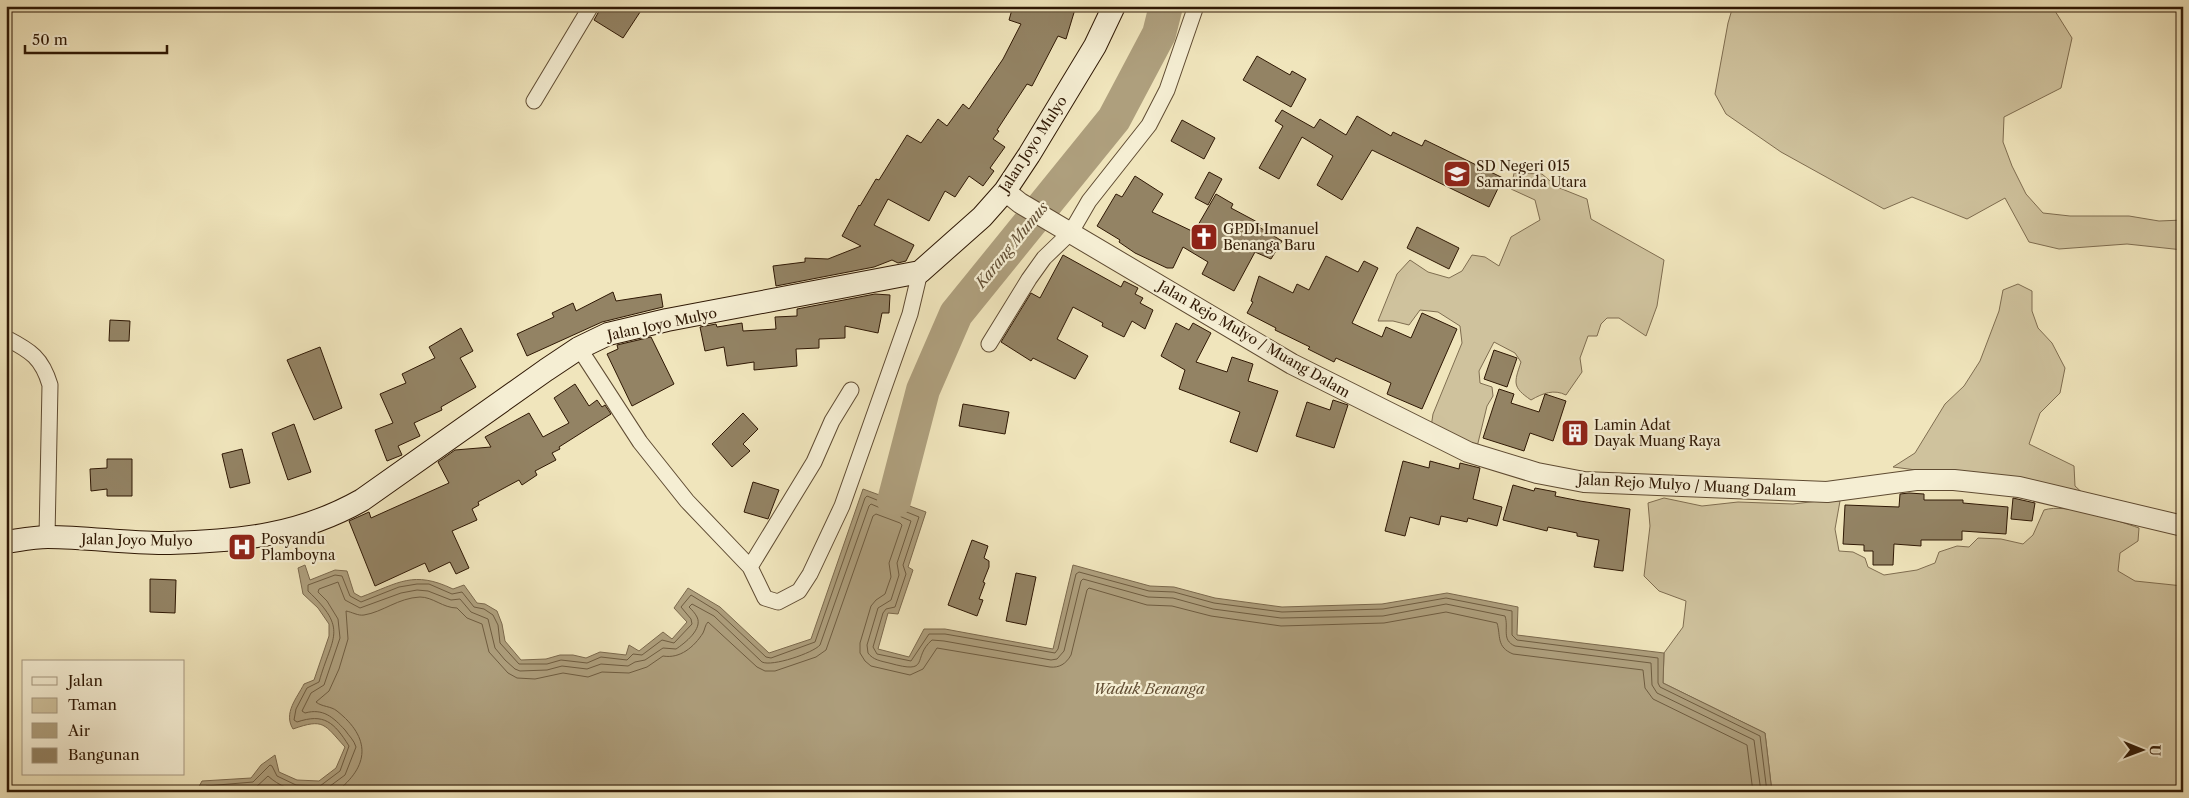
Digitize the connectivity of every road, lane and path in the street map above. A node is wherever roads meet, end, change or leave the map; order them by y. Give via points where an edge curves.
1 (591, 6) edge
2 (1114, 6) edge
3 (1196, 6) edge
4 (534, 101) dead end
5 (1012, 197) junction
6 (1069, 231) junction
7 (920, 272) junction
8 (6, 338) edge
9 (989, 344) dead end
10 (579, 348) junction
11 (851, 390) dead end
12 (2183, 526) edge
13 (46, 537) junction
14 (6, 542) edge
15 (750, 567) junction

1 - 4 street
2 - 5 main road, Jalan Joyo Mulyo via 1095,46 1029,155
3 - 6 street via 1167,90 1150,125
5 - 6 street, Jalan Rejo Mulyo / Muang Dalam
5 - 7 main road, Jalan Joyo Mulyo via 982,217
6 - 9 street via 1029,279
6 - 12 street, Jalan Rejo Mulyo / Muang Dalam via 1292,364 1468,452 1537,473 1584,482 1827,492 1916,480 1954,480 2019,488
7 - 10 main road, Jalan Joyo Mulyo via 667,320 608,334
7 - 15 street via 910,314 842,506 810,574 799,591 778,602 765,598
8 - 13 street via 30,350 45,368 50,385
10 - 13 main road, Jalan Joyo Mulyo via 362,500 314,524 252,537 169,543
10 - 15 street via 640,442 687,501
11 - 15 street via 814,462
13 - 14 main road, Jalan Joyo Mulyo

